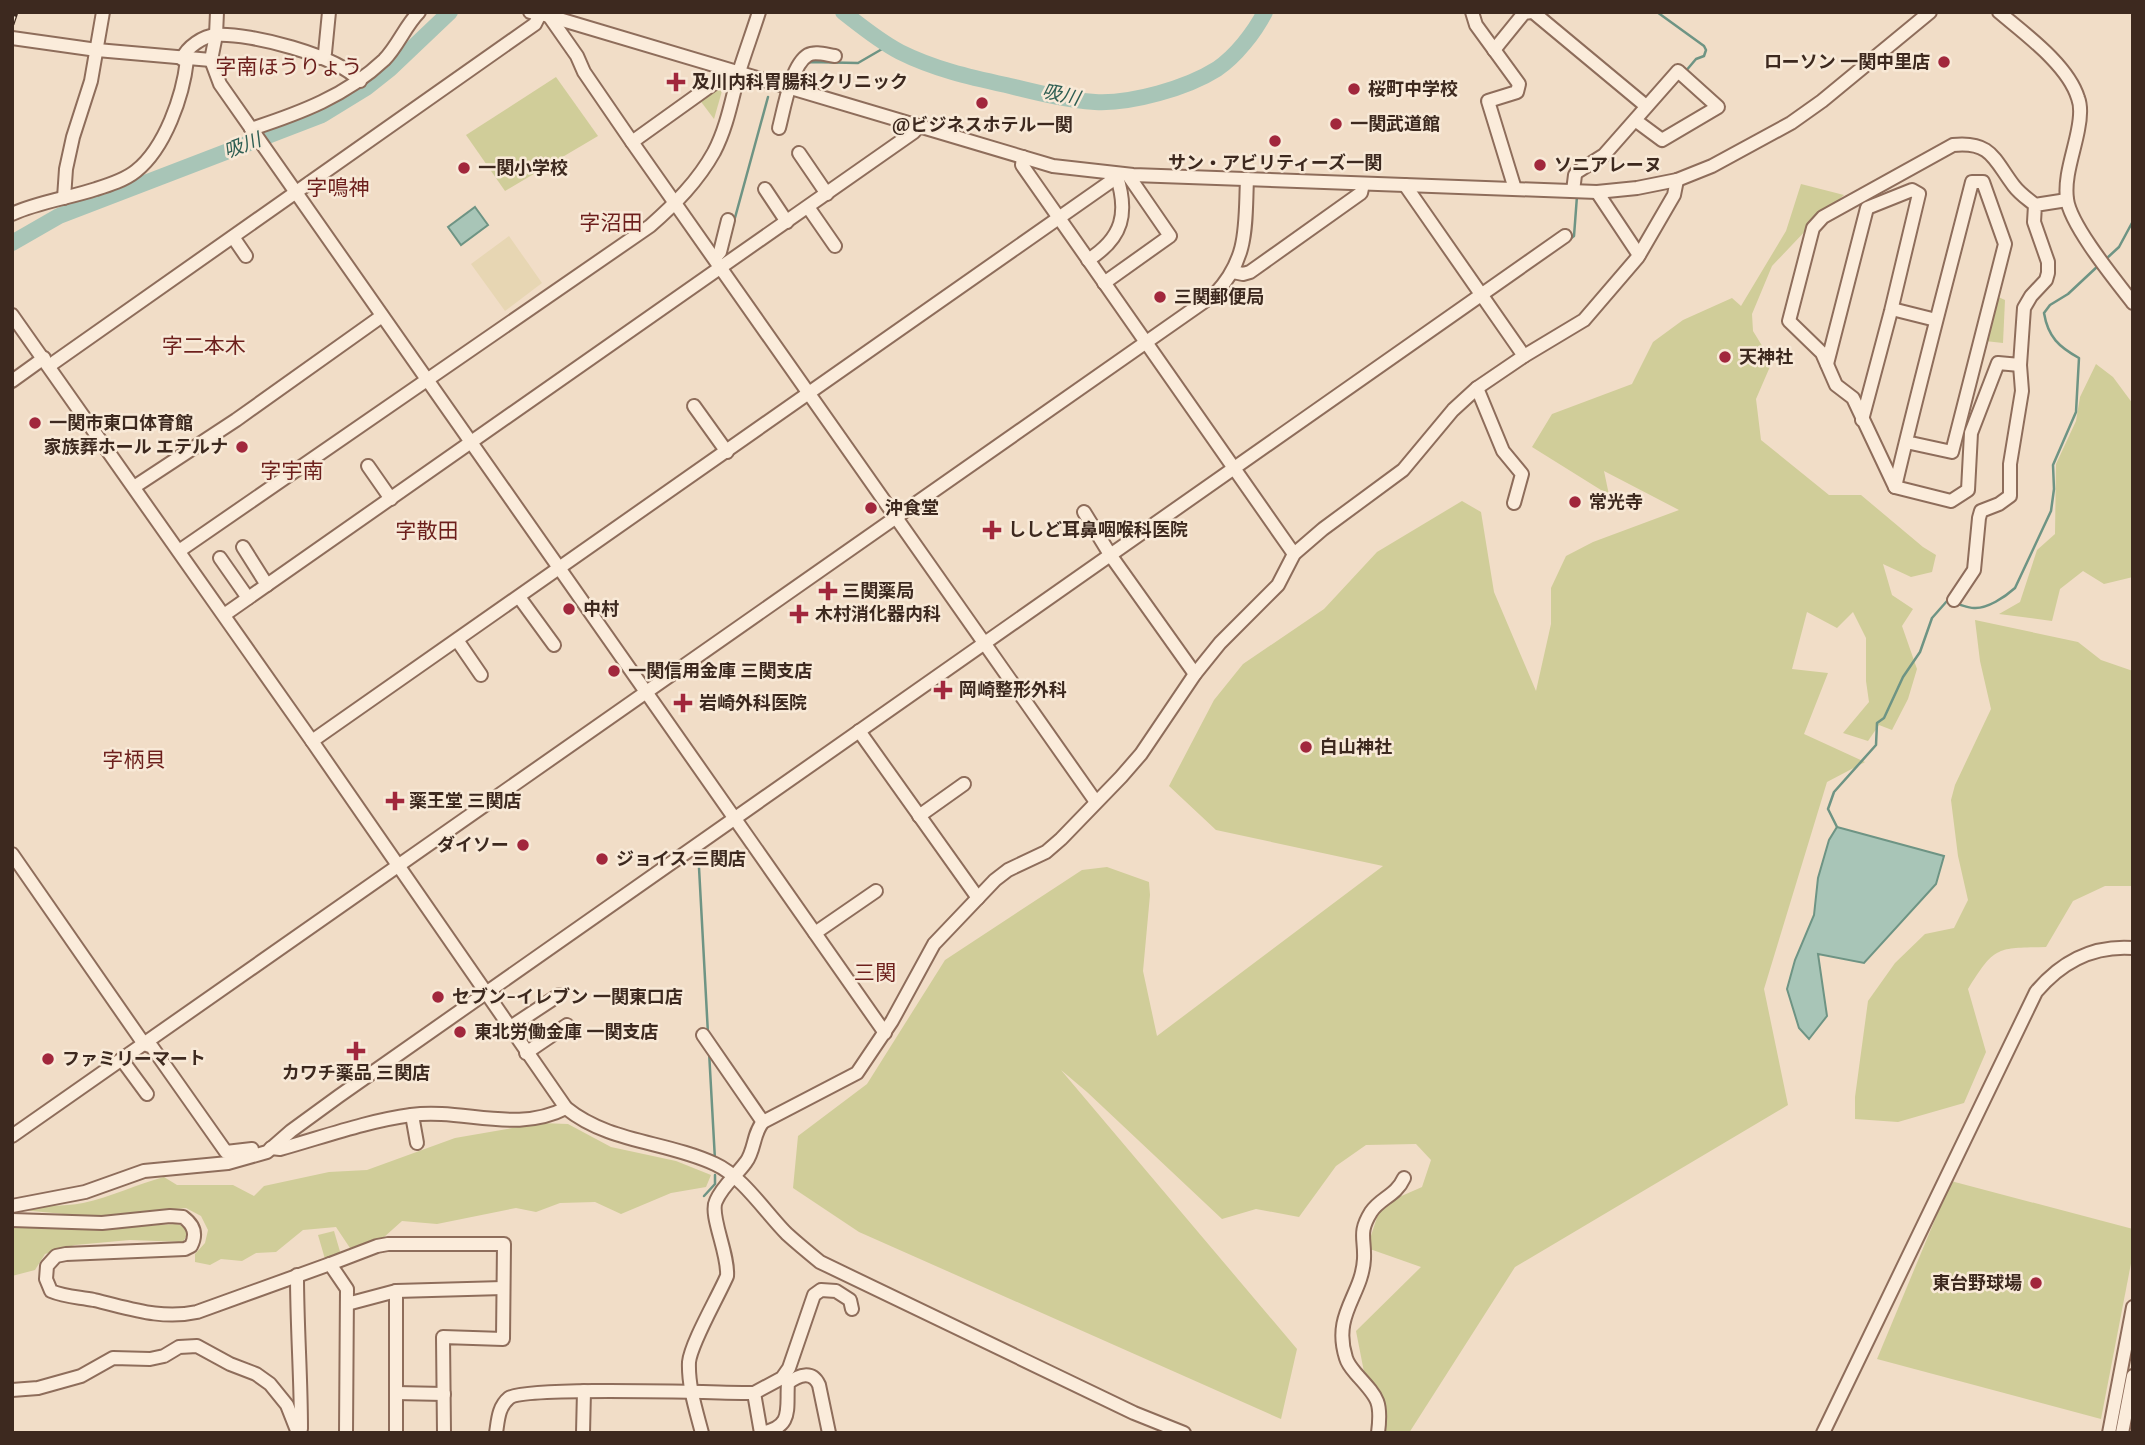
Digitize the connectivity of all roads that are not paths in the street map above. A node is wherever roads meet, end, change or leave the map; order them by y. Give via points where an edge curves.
1 (103, 12) edge
2 (217, 12) edge
3 (329, 12) edge
4 (419, 12) edge
5 (759, 12) edge
6 (1472, 12) edge
7 (1532, 12) edge
8 (1930, 12) edge
9 (1998, 12) edge
10 (540, 14) edge
11 (216, 36) junction
12 (12, 38) edge
13 (97, 50) junction
14 (1494, 50) junction
15 (835, 56) dead end
16 (320, 58) junction
17 (184, 59) junction
18 (211, 60) junction
19 (739, 72) junction
20 (360, 81) junction
21 (713, 84) dead end
22 (790, 88) junction
23 (1646, 106) junction
24 (1635, 120) junction
25 (919, 126) junction
26 (779, 128) dead end
27 (255, 134) junction
28 (632, 142) junction
29 (799, 153) dead end
30 (1023, 157) junction
31 (1122, 175) junction
32 (1247, 179) junction
33 (1677, 180) junction
34 (1363, 184) junction
35 (1405, 185) junction
36 (765, 188) dead end
37 (1515, 189) junction
38 (1573, 191) junction
39 (1597, 192) junction
40 (296, 194) junction
41 (827, 194) junction
42 (64, 198) junction
43 (2067, 200) junction
44 (676, 202) junction
45 (2035, 205) junction
46 (808, 207) junction
47 (12, 214) edge
48 (1058, 218) junction
49 (728, 220) dead end
50 (787, 222) junction
51 (1565, 236) dead end
52 (233, 237) junction
53 (835, 246) dead end
54 (1639, 255) junction
55 (246, 256) dead end
56 (1088, 260) junction
57 (718, 263) junction
58 (1233, 272) junction
59 (1104, 283) junction
60 (1482, 295) junction
61 (2133, 303) edge
62 (1892, 309) junction
63 (12, 315) edge
64 (382, 316) junction
65 (1936, 320) junction
66 (1145, 344) junction
67 (1524, 356) junction
68 (46, 362) junction
69 (1827, 364) junction
70 (2020, 365) junction
71 (12, 380) edge
72 (428, 380) junction
73 (1477, 388) junction
74 (810, 394) junction
75 (694, 406) dead end
76 (1862, 420) junction
77 (1906, 442) junction
78 (471, 443) junction
79 (727, 452) junction
80 (368, 467) dead end
81 (1234, 468) junction
82 (134, 487) junction
83 (1895, 487) junction
84 (391, 499) junction
85 (1514, 503) dead end
86 (1084, 512) dead end
87 (896, 518) junction
88 (243, 547) dead end
89 (179, 551) junction
90 (1111, 554) junction
91 (1294, 554) junction
92 (220, 558) dead end
93 (560, 569) junction
94 (267, 585) junction
95 (519, 597) junction
96 (248, 598) junction
97 (1954, 600) dead end
98 (224, 615) junction
99 (457, 640) junction
100 (984, 643) junction
101 (554, 645) dead end
102 (1195, 674) junction
103 (481, 675) dead end
104 (646, 692) junction
105 (859, 731) junction
106 (312, 741) junction
107 (964, 783) dead end
108 (1096, 802) junction
109 (919, 816) junction
110 (734, 818) junction
111 (12, 854) edge
112 (399, 865) junction
113 (876, 891) dead end
114 (978, 898) junction
115 (815, 933) junction
116 (2133, 947) edge
117 (486, 994) junction
118 (559, 995) dead end
119 (567, 1025) dead end
120 (509, 1028) junction
121 (885, 1033) junction
122 (703, 1035) dead end
123 (144, 1044) junction
124 (526, 1053) junction
125 (122, 1060) junction
126 (147, 1094) dead end
127 (566, 1108) junction
128 (412, 1115) junction
129 (763, 1122) junction
130 (12, 1136) edge
131 (417, 1143) dead end
132 (274, 1147) junction
133 (733, 1176) junction
134 (1404, 1178) dead end
135 (12, 1206) edge
136 (12, 1220) edge
137 (330, 1264) junction
138 (297, 1275) junction
139 (503, 1288) junction
140 (396, 1291) junction
141 (347, 1304) junction
142 (2133, 1307) edge
143 (852, 1309) dead end
144 (2133, 1376) edge
145 (12, 1390) edge
146 (584, 1391) junction
147 (692, 1392) junction
148 (396, 1393) junction
149 (754, 1393) junction
150 (444, 1394) junction
151 (300, 1433) edge
152 (346, 1433) edge
153 (396, 1433) edge
154 (444, 1433) edge
155 (496, 1433) edge
156 (583, 1433) edge
157 (702, 1433) edge
158 (830, 1433) edge
159 (1184, 1433) edge
160 (1378, 1433) edge
161 (1823, 1433) edge
162 (2109, 1433) edge
163 (2122, 1433) edge

1 - 13 street
2 - 11 street
3 - 16 street via 325,53
4 - 20 street via 386,57
5 - 19 street
6 - 14 street
7 - 14 street via 1524,13
7 - 23 street
8 - 33 street via 1791,123 1735,155
9 - 43 street via 2060,69 2079,100
10 - 19 street
10 - 28 street via 577,56
10 - 40 street via 536,24
11 - 16 street via 276,42
11 - 17 street via 203,38 184,53
11 - 18 street
12 - 13 street
13 - 17 street
13 - 42 street via 73,137
14 - 37 street via 1519,85 1517,92 1488,101
15 - 22 street via 806,56
16 - 20 street
17 - 18 street
17 - 42 street via 171,123 146,161 123,179
18 - 27 street via 220,84
19 - 22 street
19 - 44 street via 715,150
20 - 27 street
21 - 28 street
22 - 25 street
22 - 26 street
23 - 24 street
23 - 24 street via 1678,71 1718,107 1662,140
24 - 38 street via 1604,155 1577,172
25 - 30 street
25 - 41 street
27 - 40 street
28 - 44 street
29 - 41 street
30 - 31 street
30 - 48 street via 1021,165
31 - 32 street
31 - 48 street
31 - 56 street via 1122,220 1114,239
31 - 59 street via 1170,236
32 - 34 street
32 - 58 street via 1242,248
33 - 39 street
33 - 54 street via 1674,195
34 - 35 street
34 - 58 street via 1361,193 1250,272
35 - 37 street
35 - 60 street
36 - 50 street
37 - 38 street
38 - 39 street
39 - 54 street
40 - 52 street
40 - 64 street
41 - 46 street
42 - 47 street
43 - 45 street
43 - 61 street via 2077,225
44 - 57 street
44 - 72 street via 650,226
45 - 69 street via 2013,186 1987,151 1953,145 1823,217 1810,234 1789,321 1822,353
45 - 70 street via 2034,222 2049,273 2024,308
46 - 50 street
46 - 53 street
48 - 56 street
48 - 74 street
49 - 57 street
50 - 57 street
51 - 60 street
52 - 55 street
52 - 68 street
54 - 67 street via 1584,320
56 - 59 street
57 - 74 street
57 - 78 street
58 - 66 street via 1215,295
59 - 66 street
60 - 67 street
60 - 81 street
62 - 65 street
62 - 69 street via 1919,194 1912,190 1867,208
62 - 76 street
63 - 68 street
64 - 72 street
64 - 82 street
65 - 77 street
65 - 77 street via 1972,182 1983,182 2005,244 1952,452
66 - 81 street
66 - 87 street
67 - 73 street
68 - 71 street
68 - 82 street
69 - 76 street via 1836,385 1853,398
70 - 83 street via 1998,363 1971,433 1966,493 1951,501
70 - 97 street via 2022,391 2010,464 2010,496 1981,511 1974,570
72 - 78 street
72 - 89 street
73 - 85 street via 1503,451 1522,474
73 - 91 street via 1403,470
74 - 79 street
74 - 87 street
75 - 79 street
76 - 83 street
77 - 83 street
78 - 84 street
78 - 93 street
79 - 93 street
80 - 84 street
81 - 90 street
81 - 91 street
82 - 89 street
84 - 94 street
86 - 90 street
87 - 100 street
87 - 104 street
88 - 94 street
89 - 98 street
90 - 100 street
90 - 102 street
91 - 102 street via 1278,584
92 - 96 street
93 - 95 street
93 - 104 street
94 - 96 street
95 - 99 street
95 - 101 street
96 - 98 street
98 - 106 street
99 - 103 street
99 - 106 street
100 - 105 street
100 - 108 street
102 - 108 street via 1140,754
104 - 110 street
104 - 112 street
105 - 109 street
105 - 110 street
106 - 112 street
107 - 109 street
108 - 114 street via 1046,852 1008,870
109 - 114 street
110 - 115 street
110 - 117 street
111 - 123 street
112 - 117 street
112 - 123 street
113 - 115 street
114 - 121 street via 934,944
115 - 121 street
116 - 161 street via 2105,948 2075,958 2036,992
117 - 120 street
117 - 132 street via 330,1102
118 - 120 street
119 - 124 street
120 - 124 street
121 - 129 street via 857,1073
122 - 129 street
123 - 125 street
123 - 132 street via 152,1047 226,1152
124 - 127 street
125 - 126 street
125 - 130 street
127 - 128 street via 516,1121
127 - 133 street via 599,1129 694,1156
128 - 131 street
128 - 132 street via 281,1149
129 - 133 street via 747,1161
132 - 135 street via 228,1163 144,1171 85,1192
133 - 147 street via 714,1204 727,1276 693,1347
133 - 159 street via 820,1262
134 - 160 street via 1400,1188 1372,1210 1362,1232 1364,1260 1344,1315 1345,1355 1377,1397
136 - 138 street via 102,1223 183,1217 194,1229 195,1238 185,1249 66,1254 56,1256 47,1266 51,1291 154,1315 197,1312
137 - 138 street
137 - 139 street via 388,1244 504,1244
137 - 141 street via 346,1289
138 - 151 street
139 - 140 street
139 - 150 street via 503,1339 443,1337
140 - 141 street
140 - 148 street
141 - 152 street
142 - 162 street
143 - 149 street via 850,1300 836,1291 821,1290 814,1295 789,1368 782,1378
144 - 163 street
145 - 151 street via 81,1376 113,1358 149,1359 179,1347 197,1346 270,1384 287,1405
146 - 147 street
146 - 155 street via 509,1397 500,1409
146 - 156 street
147 - 149 street
147 - 157 street
148 - 150 street
148 - 153 street
149 - 158 street via 761,1433 773,1431 784,1422 789,1409 788,1383 809,1375 819,1385
150 - 154 street

